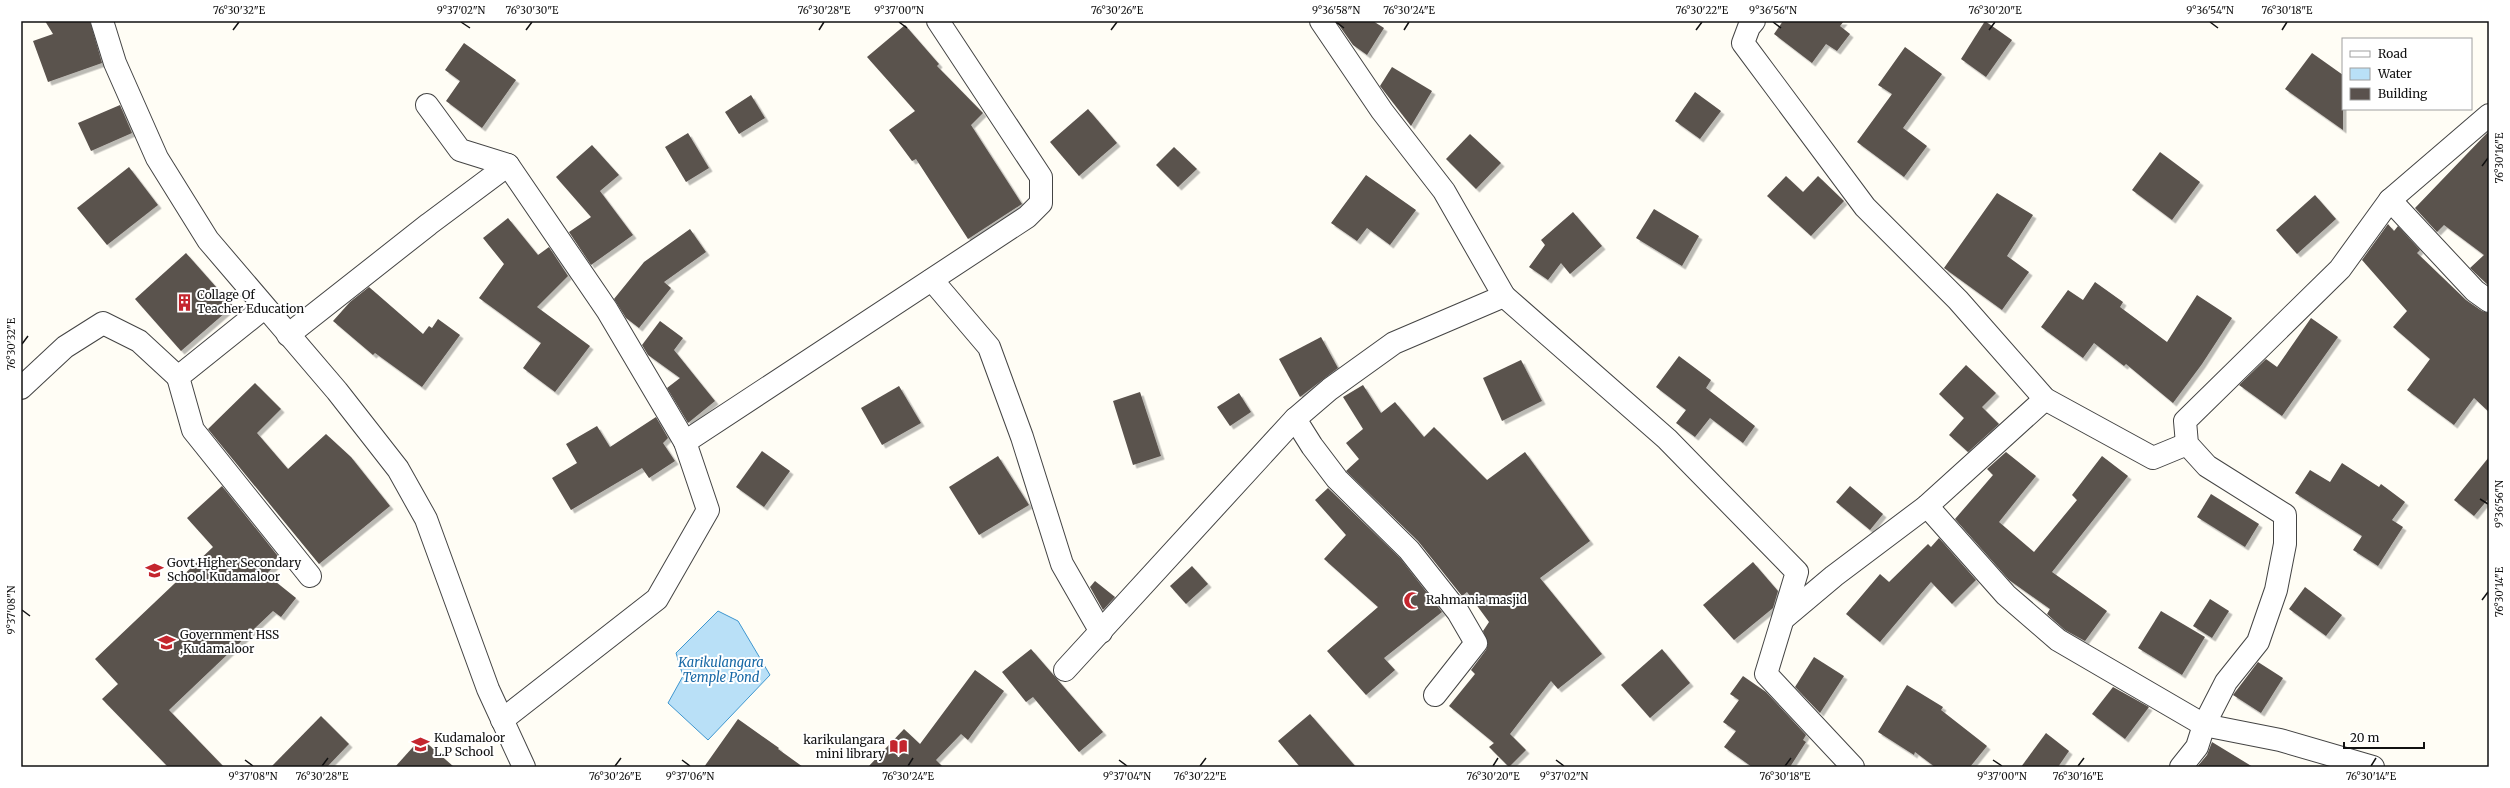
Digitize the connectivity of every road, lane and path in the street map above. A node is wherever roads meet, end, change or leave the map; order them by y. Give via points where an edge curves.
1 (102, 21) edge
2 (938, 21) edge
3 (1321, 21) edge
4 (1754, 21) edge
5 (427, 105) dead end
6 (2489, 115) edge
7 (508, 165) junction
8 (2390, 200) junction
9 (932, 280) junction
10 (1504, 296) junction
11 (2489, 301) edge
12 (264, 308) junction
13 (288, 336) junction
14 (178, 377) junction
15 (21, 388) edge
16 (2045, 399) junction
17 (1295, 419) junction
18 (685, 442) junction
19 (2187, 444) junction
20 (1927, 506) junction
21 (310, 576) dead end
22 (1784, 618) junction
23 (1101, 632) junction
24 (1065, 670) dead end
25 (1435, 695) dead end
26 (502, 720) junction
27 (2204, 725) junction
28 (524, 767) edge
29 (1853, 767) edge
30 (2180, 767) edge
31 (2373, 767) edge

1 - 12 street via 115,63 157,158 208,240
2 - 9 street via 1041,177 1041,203 1027,217
3 - 10 street via 1382,111 1444,191
4 - 16 street via 1749,27 1744,43 1865,207 1958,300
5 - 7 street via 460,150
6 - 8 street
7 - 13 street via 428,224
7 - 18 street via 606,310
8 - 11 street via 2475,291
8 - 19 street via 2340,269 2194,410 2185,421
9 - 18 street
9 - 23 street via 989,346 1022,437 1062,564
10 - 17 street via 1394,343 1330,389
10 - 22 street via 1667,439 1797,572
12 - 13 street
12 - 14 street
13 - 26 street via 337,391 398,469 426,519 488,689
14 - 15 street via 139,341 103,323 65,347
14 - 21 street via 193,430
16 - 19 street via 2153,458
16 - 20 street
17 - 23 street
17 - 25 street via 1337,479 1409,550 1458,612 1476,643
18 - 26 street via 708,510 657,599
19 - 27 street via 2207,466 2285,515 2285,544 2276,590 2258,642 2226,682
20 - 22 street via 1834,576
20 - 27 street via 2006,595 2058,640
22 - 29 street via 1766,674
23 - 24 street
26 - 28 street
27 - 30 street via 2197,747
27 - 31 street via 2280,740

